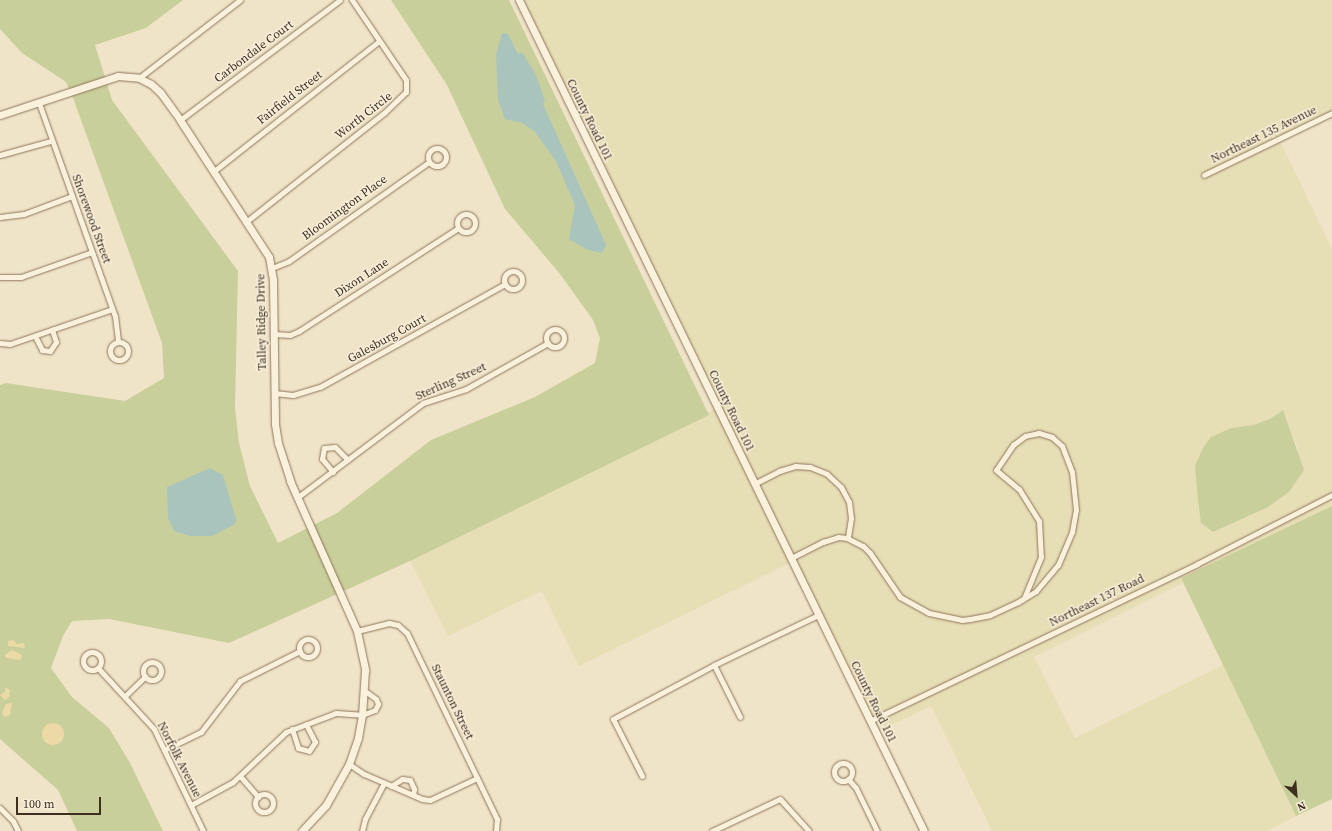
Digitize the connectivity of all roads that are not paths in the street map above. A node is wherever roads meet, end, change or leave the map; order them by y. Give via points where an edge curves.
1 (240, 0) edge
2 (340, 0) edge
3 (352, 0) edge
4 (519, 0) edge
5 (379, 41) junction
6 (140, 78) junction
7 (39, 103) junction
8 (1332, 113) edge
9 (0, 115) edge
10 (180, 120) junction
11 (51, 141) junction
12 (0, 155) edge
13 (429, 162) dead end
14 (214, 171) junction
15 (1204, 176) dead end
16 (72, 196) junction
17 (0, 217) edge
18 (247, 221) junction
19 (458, 228) dead end
20 (92, 252) junction
21 (272, 268) junction
22 (0, 277) edge
23 (505, 284) dead end
24 (112, 309) junction
25 (52, 330) junction
26 (274, 334) junction
27 (35, 336) junction
28 (118, 342) dead end
29 (0, 343) edge
30 (548, 343) dead end
31 (274, 393) junction
32 (348, 460) junction
33 (333, 472) junction
34 (754, 484) junction
35 (1332, 495) edge
36 (298, 497) junction
37 (848, 538) junction
38 (791, 558) junction
39 (1024, 598) junction
40 (818, 615) junction
41 (357, 631) junction
42 (300, 651) dead end
43 (714, 665) junction
44 (98, 668) dead end
45 (145, 677) dead end
46 (365, 691) junction
47 (125, 696) junction
48 (362, 715) junction
49 (740, 717) dead end
50 (870, 721) junction
51 (306, 724) junction
52 (292, 729) junction
53 (164, 750) junction
54 (349, 764) junction
55 (240, 776) junction
56 (642, 776) dead end
57 (477, 778) junction
58 (848, 780) dead end
59 (384, 783) junction
60 (391, 786) junction
61 (413, 795) junction
62 (258, 797) dead end
63 (191, 805) junction
64 (0, 808) edge
65 (18, 831) edge
66 (203, 831) edge
67 (302, 831) edge
68 (362, 831) edge
69 (496, 831) edge
70 (712, 831) edge
71 (809, 831) edge
72 (877, 831) edge
73 (924, 831) edge

1 - 6 street
2 - 10 street, Carbondale Court
3 - 5 street, Worth Circle
4 - 34 street, County Road 101
5 - 14 street, Fairfield Street
5 - 18 street, Worth Circle via 406,80 408,87 402,98
6 - 7 street, Talley Ridge Drive via 118,76
6 - 10 street, Talley Ridge Drive via 160,92
7 - 9 street, Talley Ridge Drive
7 - 11 street, Shorewood Street
8 - 15 street, Northeast 135 Avenue
10 - 14 street, Talley Ridge Drive
11 - 12 street
11 - 16 street, Shorewood Street
13 - 21 street, Bloomington Place via 289,262
14 - 18 street, Talley Ridge Drive
16 - 17 street via 24,214
16 - 20 street, Shorewood Street
18 - 21 street, Talley Ridge Drive via 263,245
19 - 26 street, Dixon Lane via 299,331 290,335
20 - 22 street via 21,277
20 - 24 street, Shorewood Street
21 - 26 street, Talley Ridge Drive
23 - 31 street, Galesburg Court via 320,387 293,394
24 - 25 street
24 - 28 street, Shorewood Street
25 - 27 street
25 - 27 street via 56,342 50,351 42,350
26 - 31 street, Talley Ridge Drive
27 - 29 street via 10,344
30 - 32 street, Sterling Street via 466,389 423,403
31 - 36 street, Talley Ridge Drive via 278,443
32 - 33 street, Sterling Street
32 - 33 street via 335,447 324,448 322,459
33 - 36 street, Sterling Street
34 - 37 street via 795,466 810,467 827,474 841,487 849,502 851,518
34 - 38 street, County Road 101
35 - 50 street, Northeast 137 Road via 1197,564
36 - 41 street, Talley Ridge Drive
37 - 38 street via 838,537 823,542
37 - 39 street via 870,553 900,597 929,613 962,620 970,619 990,615
38 - 40 street, County Road 101
39 - 39 street via 1041,557 1038,521 1020,489 996,470 1013,445 1025,436 1039,433 1052,437 1062,446 1072,472 1076,510 1072,532 1058,565 1036,591
40 - 43 street
40 - 50 street, County Road 101
41 - 46 street, Talley Ridge Drive via 364,662
41 - 57 street, Staunton Street via 389,623 398,625 407,633
42 - 53 street via 240,681 201,732
43 - 49 street
43 - 56 street via 613,719
44 - 47 street, Norfolk Avenue
45 - 47 street
46 - 48 street, Talley Ridge Drive
46 - 48 street via 378,704 375,710
47 - 53 street, Norfolk Avenue via 154,729
48 - 51 street via 336,713
48 - 54 street, Talley Ridge Drive via 358,738
50 - 73 street, County Road 101
51 - 52 street
51 - 52 street via 315,742 309,751 298,748
52 - 55 street
53 - 63 street, Norfolk Avenue
54 - 59 street
54 - 67 street, Talley Ridge Drive via 326,805
55 - 62 street
55 - 63 street
57 - 61 street via 430,800
57 - 69 street, Staunton Street via 497,819
58 - 72 street via 856,788
59 - 60 street
59 - 68 street via 365,819
60 - 61 street
60 - 61 street via 402,779 410,780
63 - 66 street, Norfolk Avenue
64 - 65 street
70 - 71 street via 780,799

